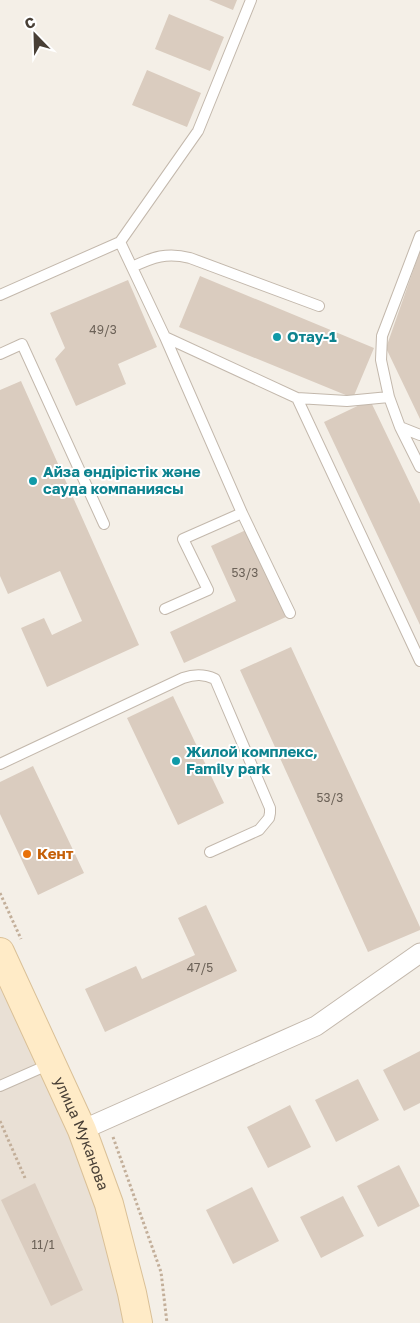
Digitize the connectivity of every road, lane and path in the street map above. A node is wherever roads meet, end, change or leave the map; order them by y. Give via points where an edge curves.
1 (251, 0) edge
2 (420, 236) edge
3 (120, 242) junction
4 (132, 267) junction
5 (0, 296) edge
6 (319, 306) dead end
7 (165, 337) junction
8 (0, 354) edge
9 (389, 397) junction
10 (296, 398) junction
11 (400, 427) junction
12 (420, 435) edge
13 (420, 467) edge
14 (242, 513) junction
15 (104, 524) dead end
16 (165, 609) dead end
17 (290, 612) dead end
18 (420, 661) edge
19 (0, 764) edge
20 (210, 852) dead end
21 (0, 952) edge
22 (420, 953) edge
23 (51, 1064) junction
24 (0, 1086) edge
25 (0, 1122) edge
26 (82, 1130) junction
27 (112, 1134) dead end
28 (25, 1178) dead end
29 (138, 1323) edge
30 (167, 1323) edge

1 - 3 lane via 198,131
2 - 9 lane via 382,336 381,360
3 - 4 lane
3 - 5 lane
4 - 6 lane via 146,260 178,255
4 - 7 lane
7 - 10 lane
7 - 14 lane
8 - 15 lane via 22,344
9 - 10 lane via 347,401
9 - 11 lane
10 - 18 lane
11 - 12 lane
11 - 13 lane
14 - 16 lane via 183,539 208,590
14 - 17 lane
19 - 20 lane via 183,678 195,674 208,676 215,679 270,808 269,818 259,830
21 - 23 main road, улица Муканова
22 - 26 street via 316,1026
23 - 24 lane
23 - 26 main road, улица Муканова
25 - 28 path
26 - 29 main road, улица Муканова via 109,1204
27 - 30 path via 161,1272

